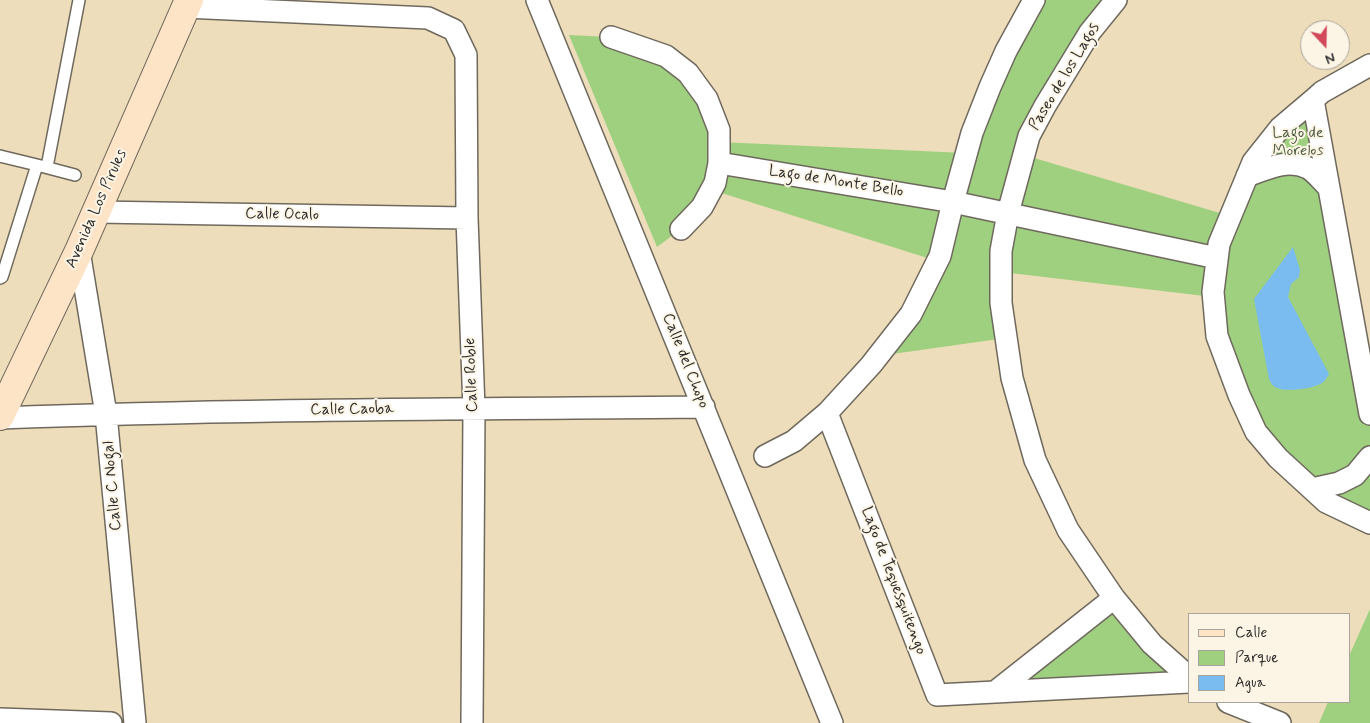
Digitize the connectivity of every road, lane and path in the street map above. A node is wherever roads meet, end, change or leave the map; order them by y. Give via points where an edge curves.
1 (79, 0) edge
2 (537, 0) edge
3 (1034, 0) edge
4 (1116, 0) edge
5 (187, 4) edge
6 (611, 38) dead end
7 (1370, 65) edge
8 (1313, 100) junction
9 (0, 156) edge
10 (719, 163) junction
11 (42, 166) junction
12 (75, 175) dead end
13 (1247, 176) junction
14 (1328, 187) junction
15 (953, 202) junction
16 (97, 212) junction
17 (1008, 213) junction
18 (467, 218) junction
19 (681, 229) dead end
20 (79, 251) junction
21 (1217, 258) junction
22 (0, 278) edge
23 (704, 407) junction
24 (474, 409) junction
25 (827, 413) junction
26 (106, 414) junction
27 (1370, 414) edge
28 (0, 417) edge
29 (765, 456) dead end
30 (1370, 456) edge
31 (1312, 489) junction
32 (1370, 523) edge
33 (1114, 598) junction
34 (1188, 676) edge
35 (1188, 682) edge
36 (995, 692) junction
37 (1230, 703) edge
38 (0, 719) edge
39 (111, 723) edge
40 (135, 723) edge
41 (472, 723) edge
42 (832, 723) edge
43 (1280, 723) edge

1 - 11 lane
2 - 23 street, Calle del Chopo
3 - 15 street via 990,87 972,133
4 - 17 street, Paseo de los Lagos via 1090,32 1029,136
5 - 16 street, Avenida Los Pirules
5 - 18 street, Calle Roble via 428,18 454,30 466,55
6 - 10 street via 666,56 688,73 707,99 719,130
7 - 8 street
8 - 13 street via 1280,128 1253,162
8 - 14 street
9 - 11 lane
10 - 15 street, Lago de Monte Bello
10 - 19 street via 715,183 702,207
11 - 12 lane
11 - 22 lane
13 - 14 street via 1290,164 1308,168
13 - 21 street via 1219,244
14 - 27 street
15 - 17 street
15 - 25 street via 940,256 911,314
16 - 18 street, Calle Ocalo
16 - 20 street, Avenida Los Pirules
17 - 21 street
17 - 33 street via 1001,251 1001,303 1012,378 1035,460 1068,530
18 - 24 street, Calle Roble
20 - 26 street, Calle C Nogal
20 - 28 street, Avenida Los Pirules
21 - 31 street via 1213,292 1217,336 1240,395 1256,432 1278,458
23 - 24 street, Calle Caoba
23 - 42 street, Calle del Chopo
24 - 26 street, Calle Caoba
24 - 41 street, Calle Roble
25 - 29 street via 794,441
25 - 36 street, Lago de Tequesquitengo via 937,694
26 - 28 street, Calle Caoba
26 - 40 street, Calle C Nogal
30 - 31 street via 1355,475 1339,483
31 - 32 street via 1326,502
33 - 34 street via 1152,644
33 - 36 street
35 - 36 street, Lago de Tequesquitengo
37 - 43 street
38 - 39 street

